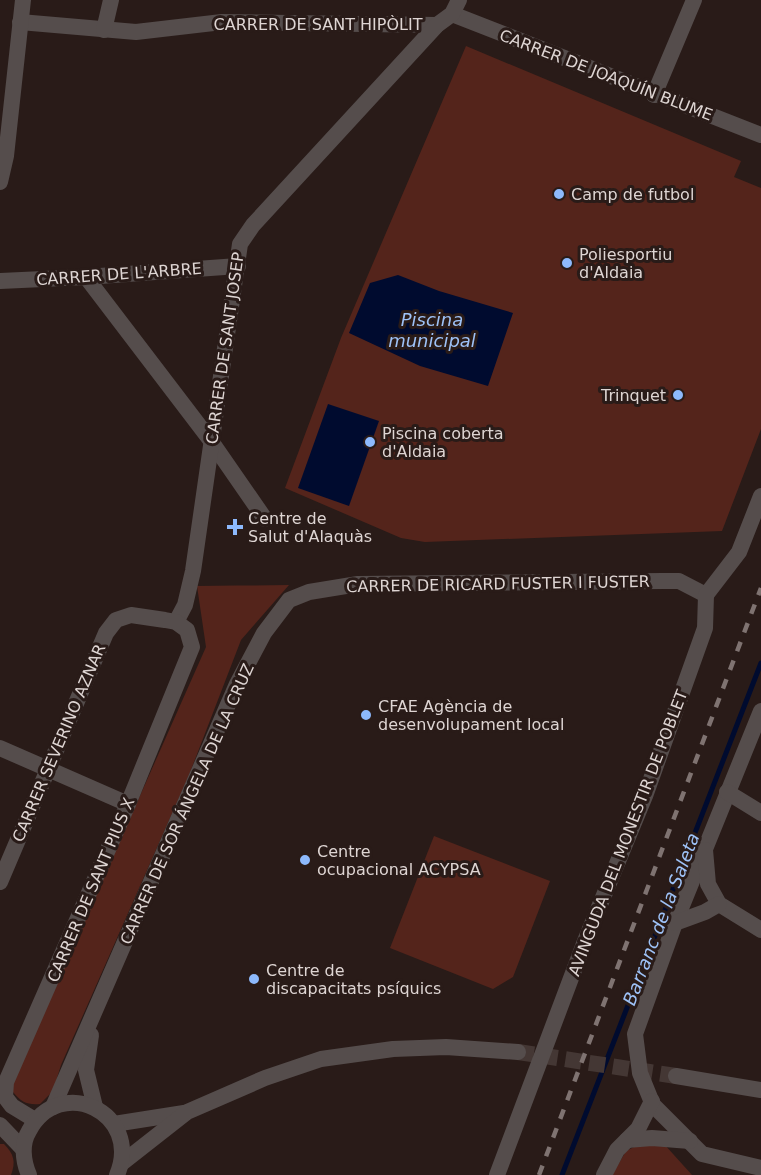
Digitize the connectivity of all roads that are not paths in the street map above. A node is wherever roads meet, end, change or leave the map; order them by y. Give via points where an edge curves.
1 (22, 0) edge
2 (111, 0) edge
3 (694, 0) edge
4 (455, 7) edge
5 (20, 22) junction
6 (437, 25) junction
7 (104, 30) junction
8 (654, 95) junction
9 (761, 135) edge
10 (0, 182) edge
11 (238, 266) junction
12 (86, 277) junction
13 (0, 281) edge
14 (211, 441) junction
15 (761, 496) edge
16 (265, 519) dead end
17 (706, 595) junction
18 (289, 600) joint
19 (176, 622) junction
20 (761, 711) edge
21 (0, 748) edge
22 (48, 769) junction
23 (727, 792) junction
24 (128, 804) junction
25 (761, 813) edge
26 (705, 847) junction
27 (0, 882) edge
28 (719, 904) junction
29 (675, 923) junction
30 (761, 930) edge
31 (94, 1013) junction
32 (518, 1052) tunnel mouth
33 (676, 1076) tunnel mouth
34 (761, 1090) edge
35 (652, 1101) junction
36 (53, 1107) junction
37 (95, 1107) junction
38 (187, 1112) junction
39 (35, 1120) junction
40 (114, 1124) junction
41 (0, 1125) edge
42 (627, 1140) junction
43 (690, 1142) junction
44 (25, 1166) edge
45 (761, 1168) edge
46 (119, 1169) edge
47 (497, 1175) edge
48 (604, 1175) edge

1 - 5 street
2 - 7 street
3 - 8 street
4 - 6 street, CARRER DE SANT JOSEP
4 - 8 street, CARRER DE JOAQUÍN BLUME
5 - 7 street, CARRER DE SANT HIPÒLIT
5 - 10 street
6 - 7 street, CARRER DE SANT HIPÒLIT via 222,22 136,32
6 - 11 street, CARRER DE SANT JOSEP via 253,225 240,244
8 - 9 street, CARRER DE JOAQUÍN BLUME
11 - 12 street, CARRER DE L'ARBRE
11 - 14 street, CARRER DE SANT JOSEP
12 - 13 street, CARRER DE L'ARBRE
12 - 14 street
14 - 16 street
14 - 19 street, CARRER DE SANT JOSEP via 193,571 185,605
15 - 17 street via 739,552
17 - 18 street, CARRER DE RICARD FUSTER I FUSTER via 679,581 536,581 358,584 309,592
17 - 47 street, AVINGUDA DEL MONESTIR DE POBLET via 705,628 653,774
18 - 31 street, CARRER DE SOR ÁNGELA DE LA CRUZ via 264,633 237,684
19 - 22 street, CARRER SEVERINO AZNAR via 131,615 117,620 106,633
19 - 24 street, CARRER DE SANT PIUS X via 187,630 192,647
20 - 23 street
21 - 22 street
22 - 24 street
22 - 27 street, CARRER SEVERINO AZNAR
23 - 25 street
23 - 26 street
24 - 39 street, CARRER DE SANT PIUS X via 6,1082 5,1097
26 - 28 street via 708,884
26 - 29 street
28 - 29 street
28 - 30 street
29 - 35 street via 635,1034 640,1073
31 - 36 street, CARRER DE SOR ÁNGELA DE LA CRUZ
31 - 37 street, CARRER DE SOR ÁNGELA DE LA CRUZ via 86,1070
32 - 38 street via 446,1047 393,1049 321,1059
33 - 34 street
35 - 42 street via 638,1129
35 - 43 street
36 - 37 street via 67,1102
36 - 39 street
37 - 40 street
38 - 40 street
38 - 46 street
39 - 44 street via 27,1134
40 - 46 street via 123,1150
41 - 44 street
42 - 43 street
42 - 48 street
43 - 45 street via 702,1154

